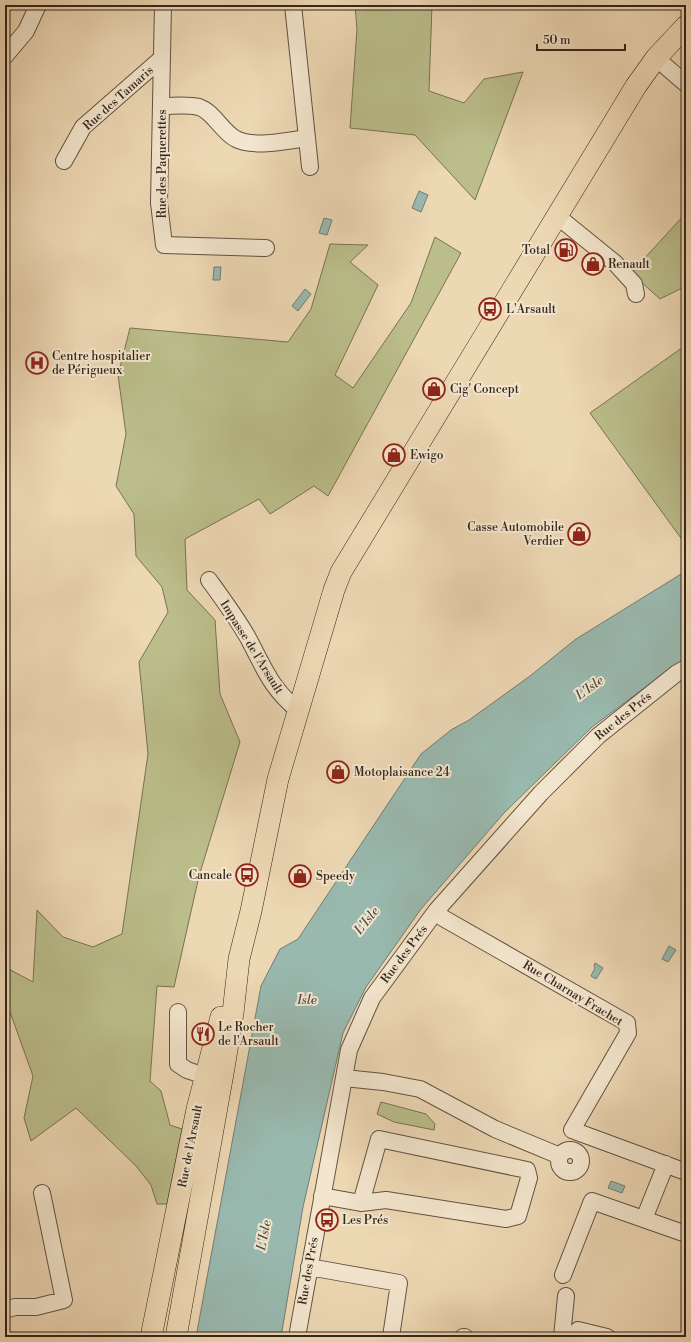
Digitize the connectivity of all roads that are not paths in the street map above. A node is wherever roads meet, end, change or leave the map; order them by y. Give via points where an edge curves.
1 (38, 5) edge
2 (163, 5) edge
3 (293, 5) edge
4 (686, 26) edge
5 (5, 56) edge
6 (162, 58) junction
7 (656, 58) junction
8 (686, 84) edge
9 (162, 106) junction
10 (307, 138) junction
11 (64, 161) dead end
12 (310, 167) dead end
13 (557, 216) junction
14 (266, 248) dead end
15 (636, 294) dead end
16 (209, 580) dead end
17 (684, 672) edge
18 (299, 711) junction
19 (436, 911) junction
20 (178, 1012) dead end
21 (344, 1078) junction
22 (209, 1091) junction
23 (560, 1156) dead end
24 (666, 1164) junction
25 (686, 1172) edge
26 (42, 1193) dead end
27 (322, 1196) junction
28 (361, 1202) junction
29 (644, 1219) junction
30 (686, 1234) edge
31 (309, 1267) junction
32 (563, 1275) dead end
33 (566, 1296) dead end
34 (5, 1310) edge
35 (578, 1330) dead end
36 (150, 1337) edge
37 (176, 1337) edge
38 (297, 1337) edge
39 (392, 1337) edge
40 (562, 1337) edge
41 (607, 1337) edge

1 - 5 street via 26,31
2 - 6 street, Rue des Paquerettes
3 - 10 street
4 - 7 main road, Rue de l'Arsault
6 - 9 street, Rue des Paquerettes
6 - 11 street, Rue des Tamaris via 84,127
7 - 8 street
7 - 13 main road, Rue de l'Arsault
9 - 10 street via 200,107 209,113 227,134 251,144
9 - 14 street, Rue des Paquerettes via 159,203 164,245
10 - 12 street
13 - 15 street via 615,263 634,284
13 - 18 main road, Rue de l'Arsault via 341,572 328,607
16 - 18 street, Impasse de l'Arsault via 247,636 276,690
17 - 19 street, Rue des Prés via 598,736 541,793
18 - 22 main road, Rue de l'Arsault via 278,779 251,911 228,992
19 - 21 street, Rue des Prés via 372,998 349,1050
19 - 24 street, Rue Charnay Frachet via 443,918 627,1023 628,1032 572,1130
20 - 22 street via 178,1064
21 - 23 street via 383,1082 420,1090 494,1129
21 - 27 street, Rue des Prés
22 - 36 main road, Rue de l'Arsault
22 - 37 main road
24 - 25 street, Rue Charnay Frachet
24 - 29 street
26 - 34 street via 64,1300 36,1307 15,1307
27 - 28 street
27 - 31 street, Rue des Prés
28 - 28 street via 386,1200 506,1219 518,1216 528,1178 527,1170 378,1139
29 - 30 street
29 - 32 street via 592,1201
31 - 38 street, Rue des Prés
31 - 39 street via 399,1283
33 - 40 street
35 - 41 street

